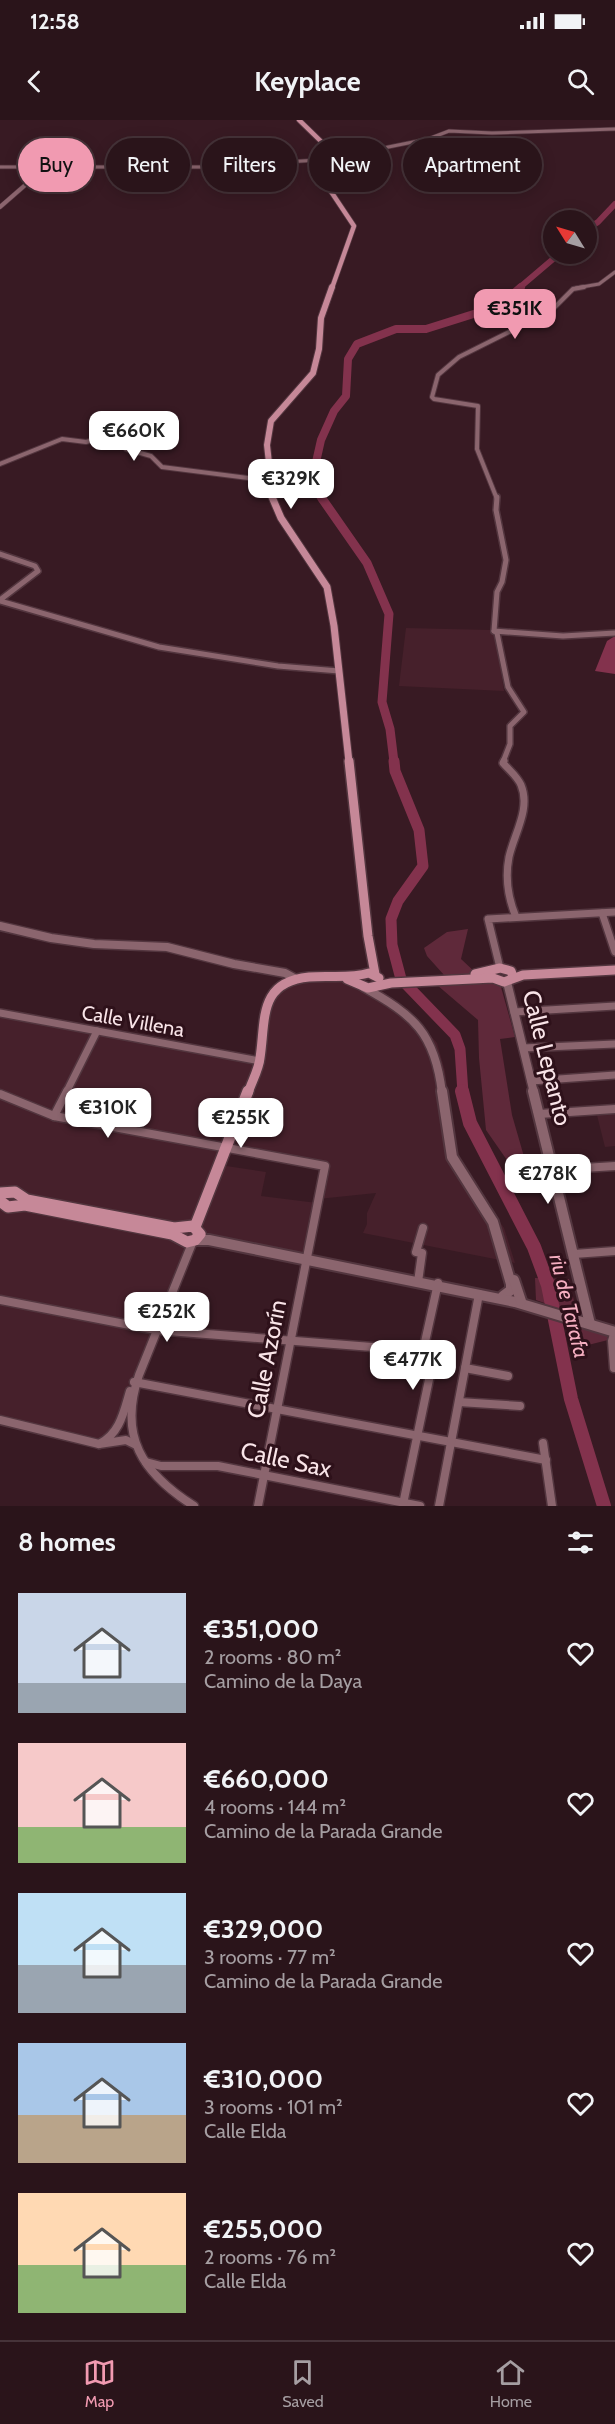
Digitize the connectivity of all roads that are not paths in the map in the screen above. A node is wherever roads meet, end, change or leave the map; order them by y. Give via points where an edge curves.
1 (299, 120) edge
2 (615, 129) edge
3 (318, 138) edge
4 (391, 147) edge
5 (309, 161) edge
6 (0, 167) edge
7 (18, 167) edge
8 (94, 168) edge
9 (18, 191) edge
10 (331, 192) edge
11 (0, 207) edge
12 (615, 272) edge
13 (0, 464) edge
14 (272, 481) junction
15 (0, 554) edge
16 (0, 600) edge
17 (494, 631) junction
18 (615, 633) edge
19 (339, 670) junction
20 (615, 912) edge
21 (602, 913) junction
22 (516, 917) junction
23 (0, 926) edge
24 (368, 936) junction
25 (615, 952) edge
26 (615, 968) edge
27 (495, 973) junction
28 (510, 977) junction
29 (296, 979) junction
30 (360, 980) junction
31 (377, 981) junction
32 (615, 1006) edge
33 (514, 1012) junction
34 (0, 1013) edge
35 (97, 1031) junction
36 (615, 1044) edge
37 (523, 1048) junction
38 (260, 1061) junction
39 (615, 1076) edge
40 (531, 1081) junction
41 (0, 1094) edge
42 (615, 1109) edge
43 (539, 1114) junction
44 (54, 1116) junction
45 (226, 1149) junction
46 (615, 1166) edge
47 (553, 1170) junction
48 (2, 1197) edge
49 (423, 1228) dead end
50 (190, 1235) junction
51 (615, 1251) edge
52 (574, 1254) junction
53 (307, 1258) junction
54 (418, 1281) junction
55 (438, 1285) junction
56 (479, 1293) junction
57 (503, 1296) junction
58 (0, 1300) edge
59 (521, 1301) junction
60 (590, 1322) junction
61 (156, 1330) junction
62 (615, 1330) edge
63 (290, 1341) junction
64 (423, 1351) junction
65 (465, 1368) junction
66 (614, 1368) edge
67 (508, 1376) dead end
68 (136, 1382) junction
69 (459, 1402) junction
70 (520, 1406) dead end
71 (278, 1407) junction
72 (0, 1420) edge
73 (417, 1435) junction
74 (451, 1441) junction
75 (134, 1443) junction
76 (543, 1443) dead end
77 (99, 1444) junction
78 (546, 1460) junction
79 (146, 1464) junction
80 (264, 1476) junction
81 (403, 1504) edge
82 (194, 1506) edge
83 (258, 1506) edge
84 (420, 1506) edge
85 (439, 1506) edge
86 (552, 1506) edge

1 - 3 main road
2 - 4 street via 449,131
5 - 8 street via 181,170
6 - 7 street
9 - 11 street
10 - 14 main road via 354,226 321,318 313,373 271,421 267,445
12 - 17 street via 599,284 573,289 550,311 459,357 443,369 435,384 434,399 478,406 477,449 497,496 496,510 507,560 497,592
13 - 14 street via 62,439 86,442 124,432 128,434 126,448 150,455 162,467
14 - 19 main road via 272,496 281,518 327,587
15 - 16 street via 38,571
16 - 19 street via 159,647 279,666
17 - 18 street via 563,636
17 - 22 street via 508,687 524,712 508,728 510,746 503,763 521,785 523,802 508,859 510,904
19 - 24 main road
20 - 21 street
21 - 22 street
21 - 25 street
22 - 27 street via 488,919
23 - 29 street via 51,938 167,947 285,972
24 - 30 main road via 367,968
24 - 31 main road
26 - 28 main road
27 - 28 main road
27 - 31 main road
28 - 33 street, Calle Lepanto
29 - 30 main road via 330,975
29 - 38 main road via 282,985 266,1005
30 - 31 main road
30 - 31 main road
30 - 57 street via 403,1014 431,1043 448,1144 457,1168 497,1232 511,1284 511,1290
31 - 59 street via 381,994 420,1024 435,1043 451,1143 501,1232
32 - 33 street
33 - 37 street, Calle Lepanto
34 - 35 street, Calle Villena
35 - 38 street, Calle Villena
35 - 44 street
36 - 37 street
37 - 40 street, Calle Lepanto
38 - 45 main road
39 - 40 street
40 - 43 street, Calle Lepanto
41 - 44 street
42 - 43 street
43 - 47 street, Calle Lepanto
44 - 45 street
45 - 50 main road
45 - 53 street, Calle Azorín via 324,1166
46 - 47 street
47 - 52 street, Calle Lepanto
48 - 50 main road via 8,1207 18,1201
49 - 54 street via 416,1252 422,1253
50 - 53 street
50 - 61 street
51 - 52 street
52 - 60 street, Calle Lepanto
53 - 54 street
53 - 63 street, Calle Azorín
54 - 55 street
55 - 56 street
55 - 64 street
56 - 57 street
56 - 59 street
56 - 65 street
57 - 59 street
58 - 61 street
59 - 60 street
60 - 62 street
61 - 63 street
61 - 68 street
62 - 66 street
63 - 64 street
63 - 71 street, Calle Azorín
64 - 73 street via 431,1370
65 - 67 street
65 - 69 street
68 - 71 street
68 - 75 street via 130,1411
68 - 77 street via 115,1431
69 - 70 street
69 - 74 street
71 - 73 street
71 - 80 street, Calle Azorín
72 - 77 street
73 - 74 street
73 - 81 street
74 - 78 street
74 - 85 street
75 - 77 street via 126,1440
75 - 79 street
76 - 78 street
78 - 86 street
79 - 80 street, Calle Sax via 218,1466
79 - 82 street via 174,1493
80 - 81 street, Calle Sax
80 - 83 street, Calle Azorín
81 - 84 street, Calle Sax

